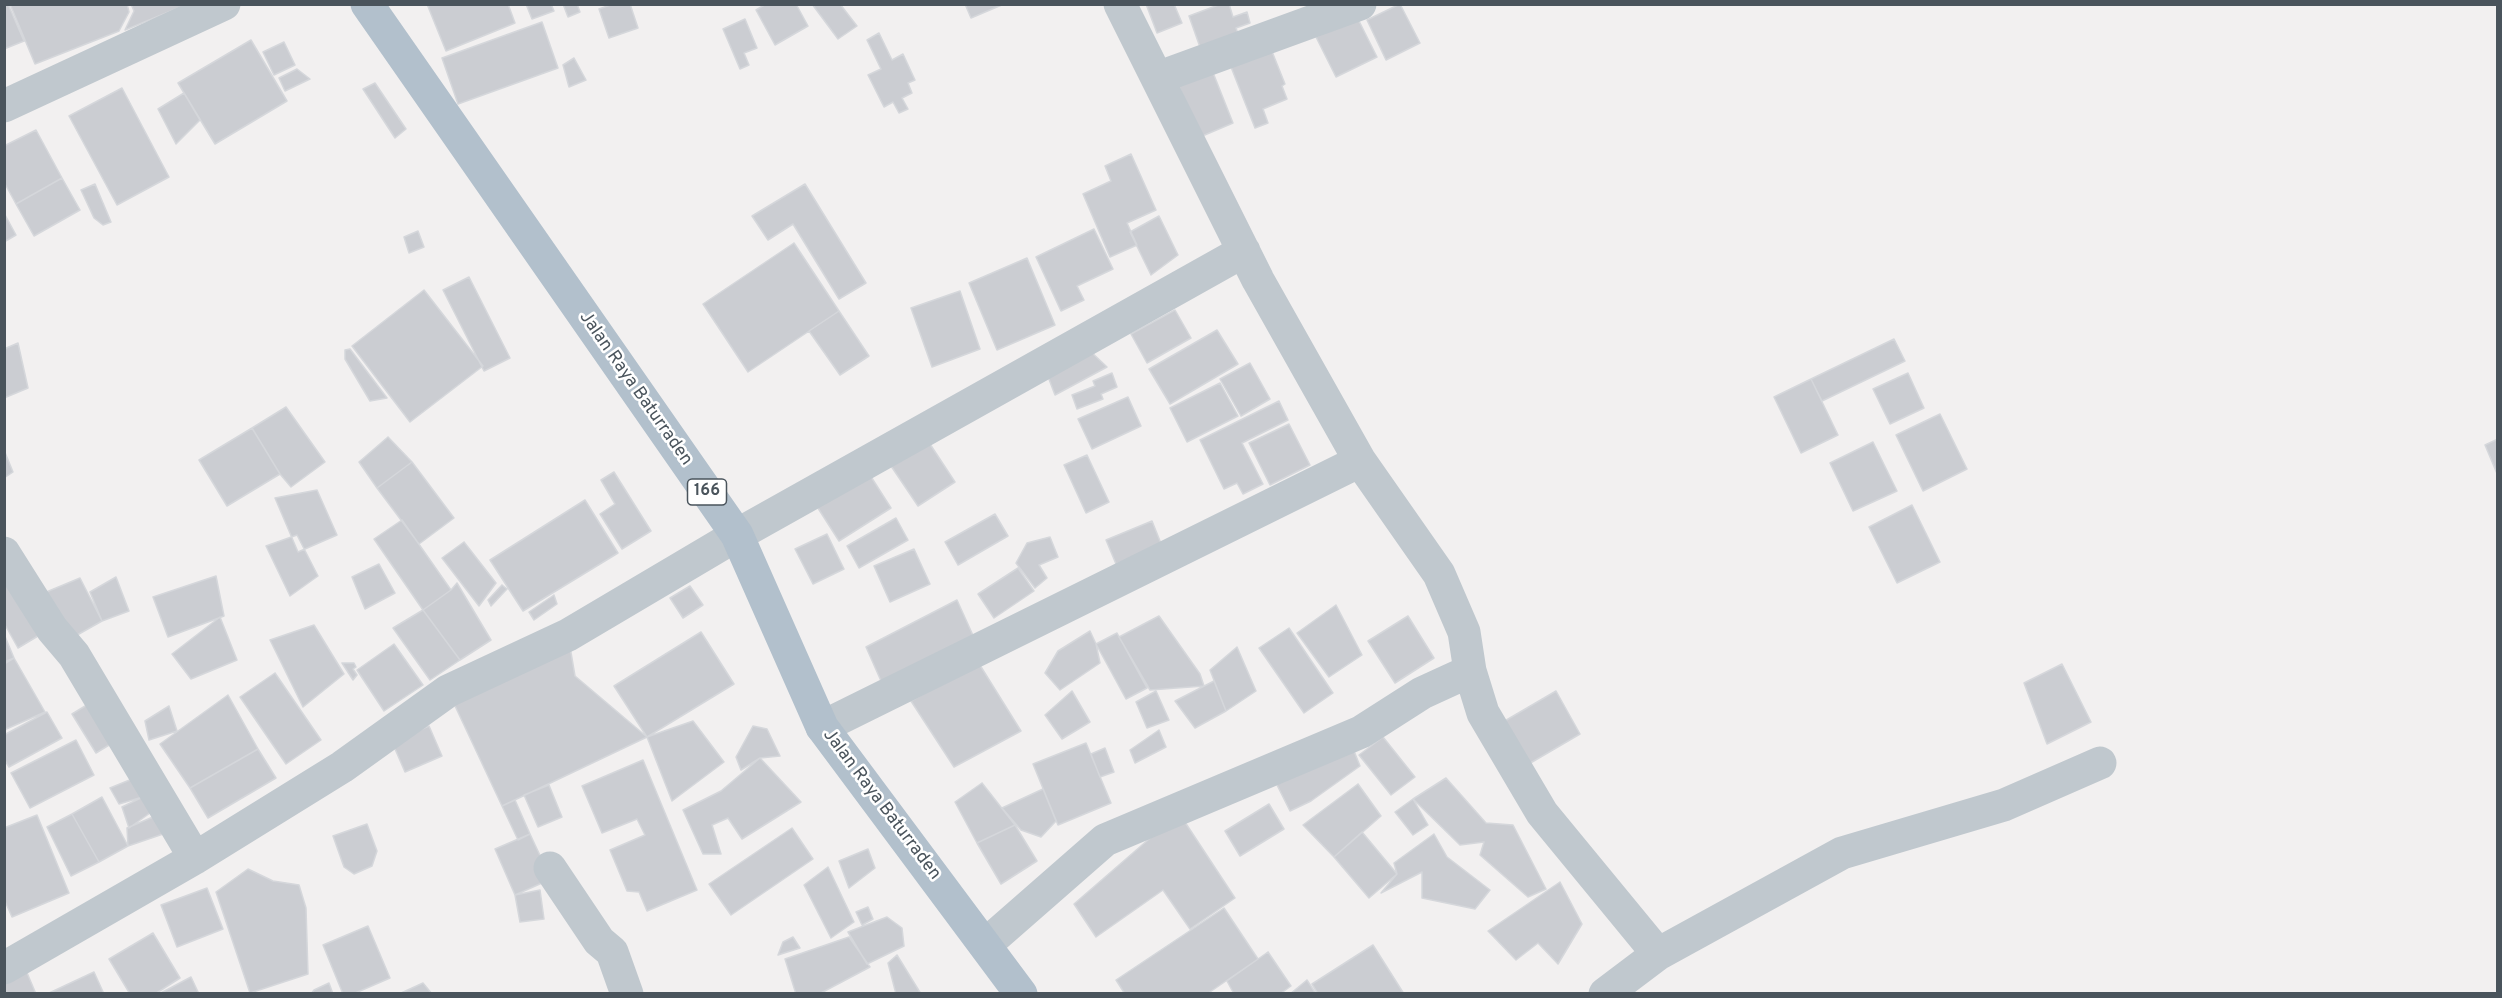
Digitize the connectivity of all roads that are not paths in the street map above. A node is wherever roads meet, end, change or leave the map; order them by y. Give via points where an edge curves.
1 (224, 4) edge
2 (367, 4) edge
3 (1120, 4) edge
4 (1360, 4) edge
5 (1157, 78) junction
6 (4, 106) edge
7 (1244, 251) junction
8 (1360, 461) junction
9 (737, 535) junction
10 (4, 553) edge
11 (1470, 671) junction
12 (822, 727) junction
13 (2100, 763) dead end
14 (195, 858) junction
15 (550, 868) dead end
16 (985, 945) junction
17 (1658, 954) junction
18 (4, 968) edge
19 (627, 993) edge
20 (1021, 993) edge
21 (1605, 993) edge

1 - 6 street
2 - 9 main road, Jalan Raya Baturraden / 166
3 - 5 street
4 - 5 street
5 - 7 street
7 - 8 street
7 - 9 street
8 - 11 street via 1439,574 1464,632
8 - 12 street
9 - 12 main road, Jalan Raya Baturraden / 166
9 - 14 street via 568,635 448,691 342,767
10 - 14 street via 74,655
11 - 16 street via 1422,693 1361,732 1105,840
11 - 17 street via 1483,713 1542,813
12 - 16 main road, Jalan Raya Baturraden / 166
13 - 17 street via 2004,805 1842,854
14 - 18 street
15 - 19 street via 599,940 612,952
16 - 20 main road, Jalan Raya Baturraden / 166
17 - 21 street

